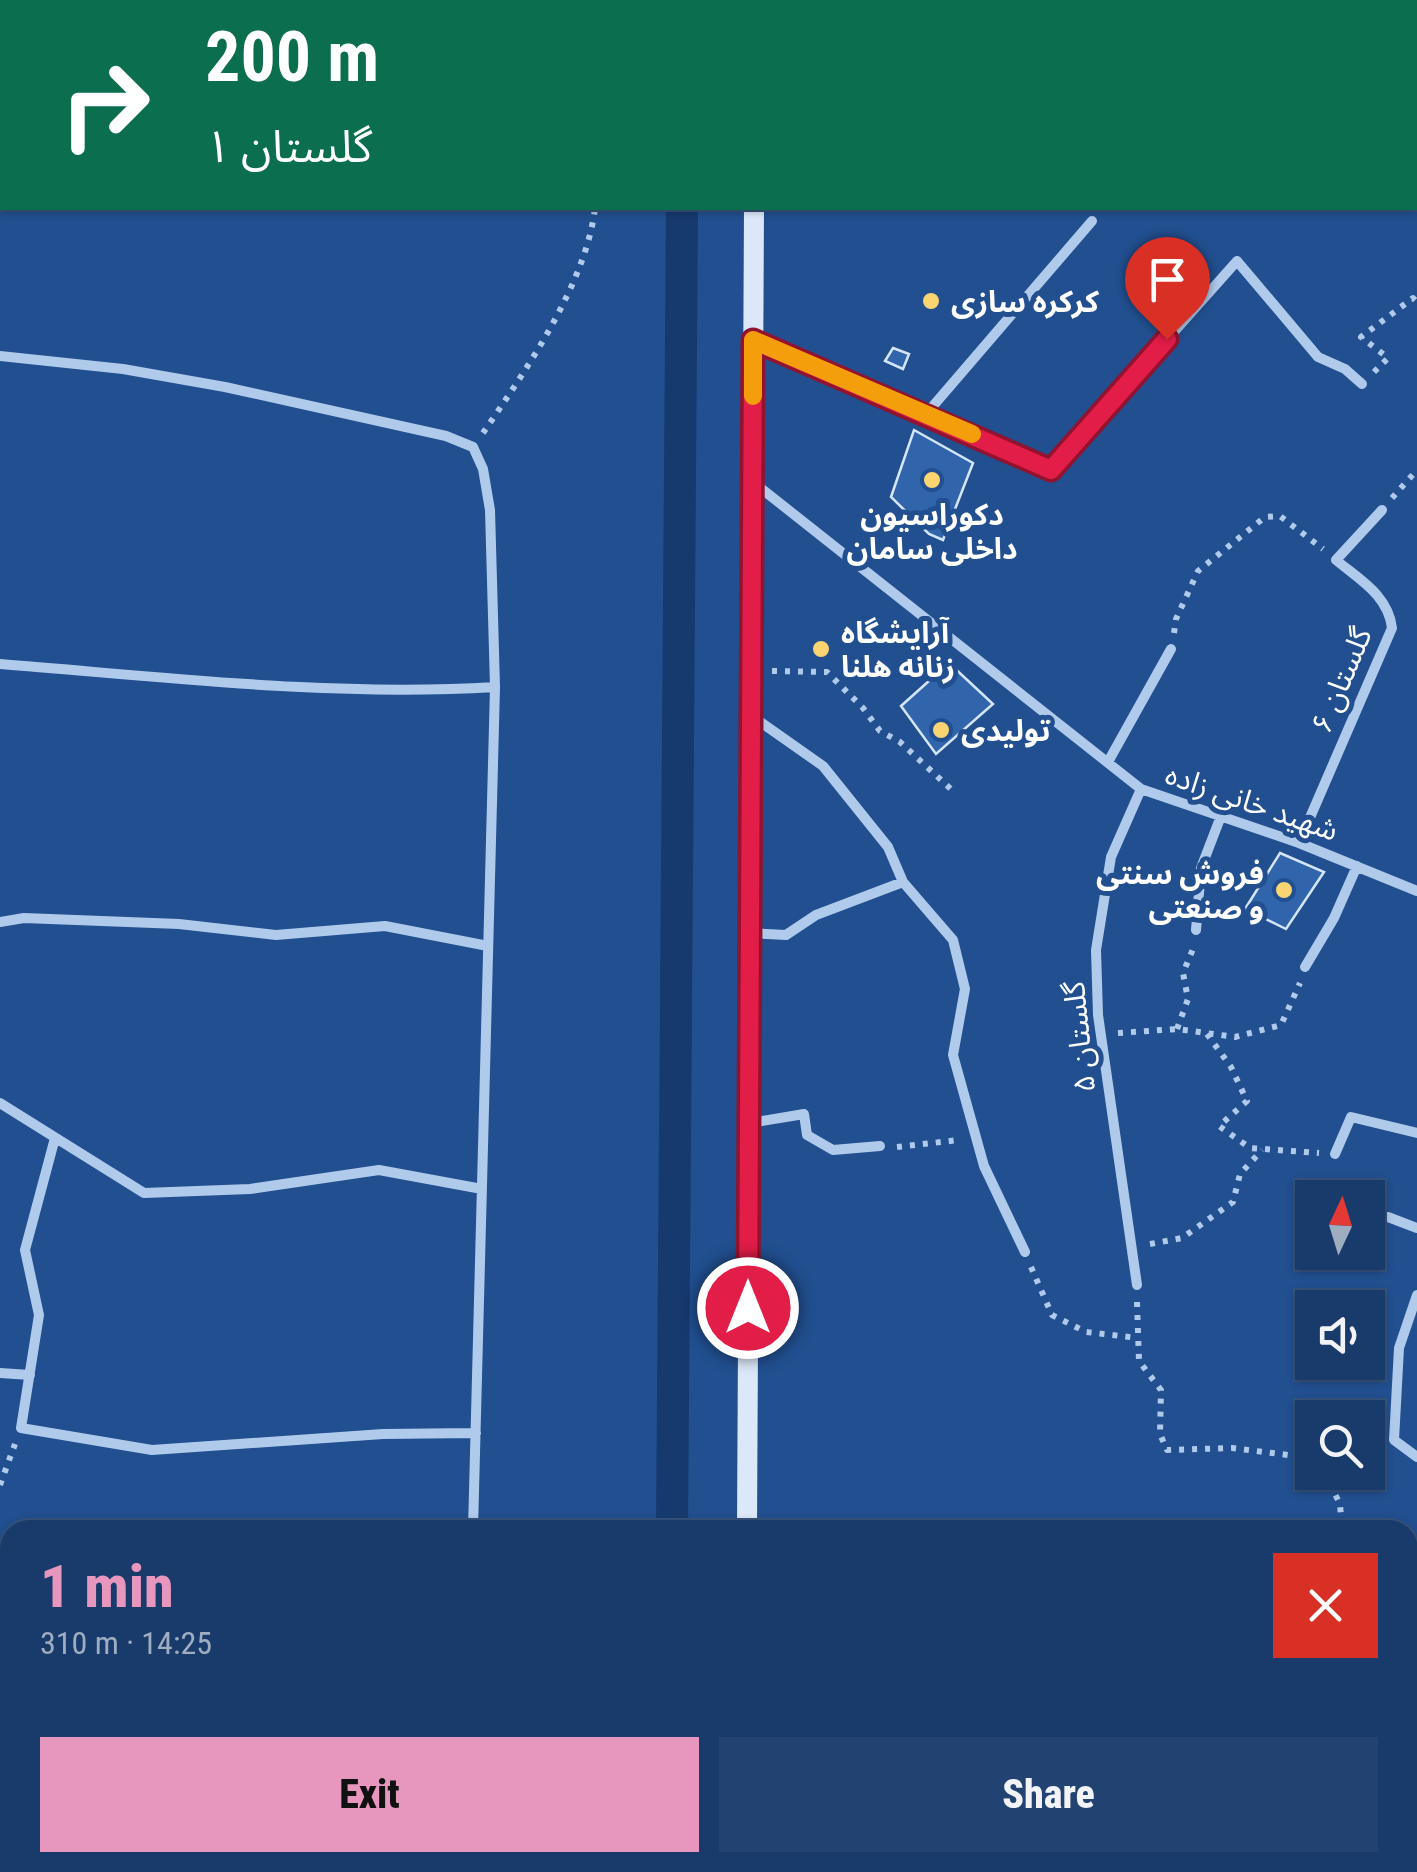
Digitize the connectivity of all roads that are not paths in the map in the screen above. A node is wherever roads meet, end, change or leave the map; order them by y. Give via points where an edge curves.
1 (754, 210) edge
2 (1092, 221) dead end
3 (753, 340) junction
4 (0, 356) edge
5 (1362, 384) road end
6 (927, 413) junction
7 (752, 482) junction
8 (1382, 510) road end
9 (1171, 649) road end
10 (0, 664) edge
11 (495, 686) junction
12 (751, 716) junction
13 (1108, 762) junction
14 (1141, 789) junction
15 (1221, 816) junction
16 (1299, 842) junction
17 (1357, 866) junction
18 (903, 882) junction
19 (1417, 891) edge
20 (0, 922) edge
21 (1196, 930) road end
22 (750, 932) junction
23 (488, 946) junction
24 (1305, 967) road end
25 (0, 1102) edge
26 (749, 1123) junction
27 (1417, 1133) edge
28 (55, 1138) junction
29 (880, 1146) road end
30 (1335, 1154) road end
31 (482, 1189) junction
32 (1385, 1216) edge
33 (1417, 1228) edge
34 (1025, 1252) road end
35 (1136, 1285) road end
36 (1417, 1295) edge
37 (0, 1373) edge
38 (30, 1375) junction
39 (476, 1433) junction
40 (1417, 1457) edge
41 (473, 1520) edge
42 (747, 1520) edge

1 - 3 main road
2 - 6 street
3 - 6 street
3 - 7 main road
4 - 11 street via 226,387 473,447 490,510
5 - 6 street via 1318,357 1237,261 1051,470
7 - 12 main road
7 - 13 street, شهید خانی زاده
8 - 16 street, گلستان ۶ via 1336,560 1380,596 1392,628
9 - 13 street
10 - 11 street via 278,687
11 - 23 street
12 - 18 street via 823,766 888,847
12 - 22 main road
13 - 14 street, شهید خانی زاده
14 - 15 street, شهید خانی زاده
14 - 35 street, گلستان ۵ via 1111,857 1096,950
15 - 16 street, شهید خانی زاده
15 - 21 street via 1202,868
16 - 17 street, شهید خانی زاده
17 - 19 street, شهید خانی زاده
17 - 24 street
18 - 22 street via 786,935
18 - 34 street via 953,940 965,989 953,1054 984,1166
20 - 23 street via 160,923 276,935 385,926
22 - 26 main road
23 - 31 street
25 - 28 street
26 - 29 street via 804,1114 807,1136 834,1150
26 - 42 main road
27 - 30 street via 1352,1117
28 - 31 street via 144,1193 250,1189 379,1170
28 - 38 street via 25,1250 39,1315
31 - 39 street
32 - 33 street
36 - 40 street via 1399,1348 1394,1440
37 - 38 street
38 - 39 street via 22,1428 152,1450
39 - 41 street

